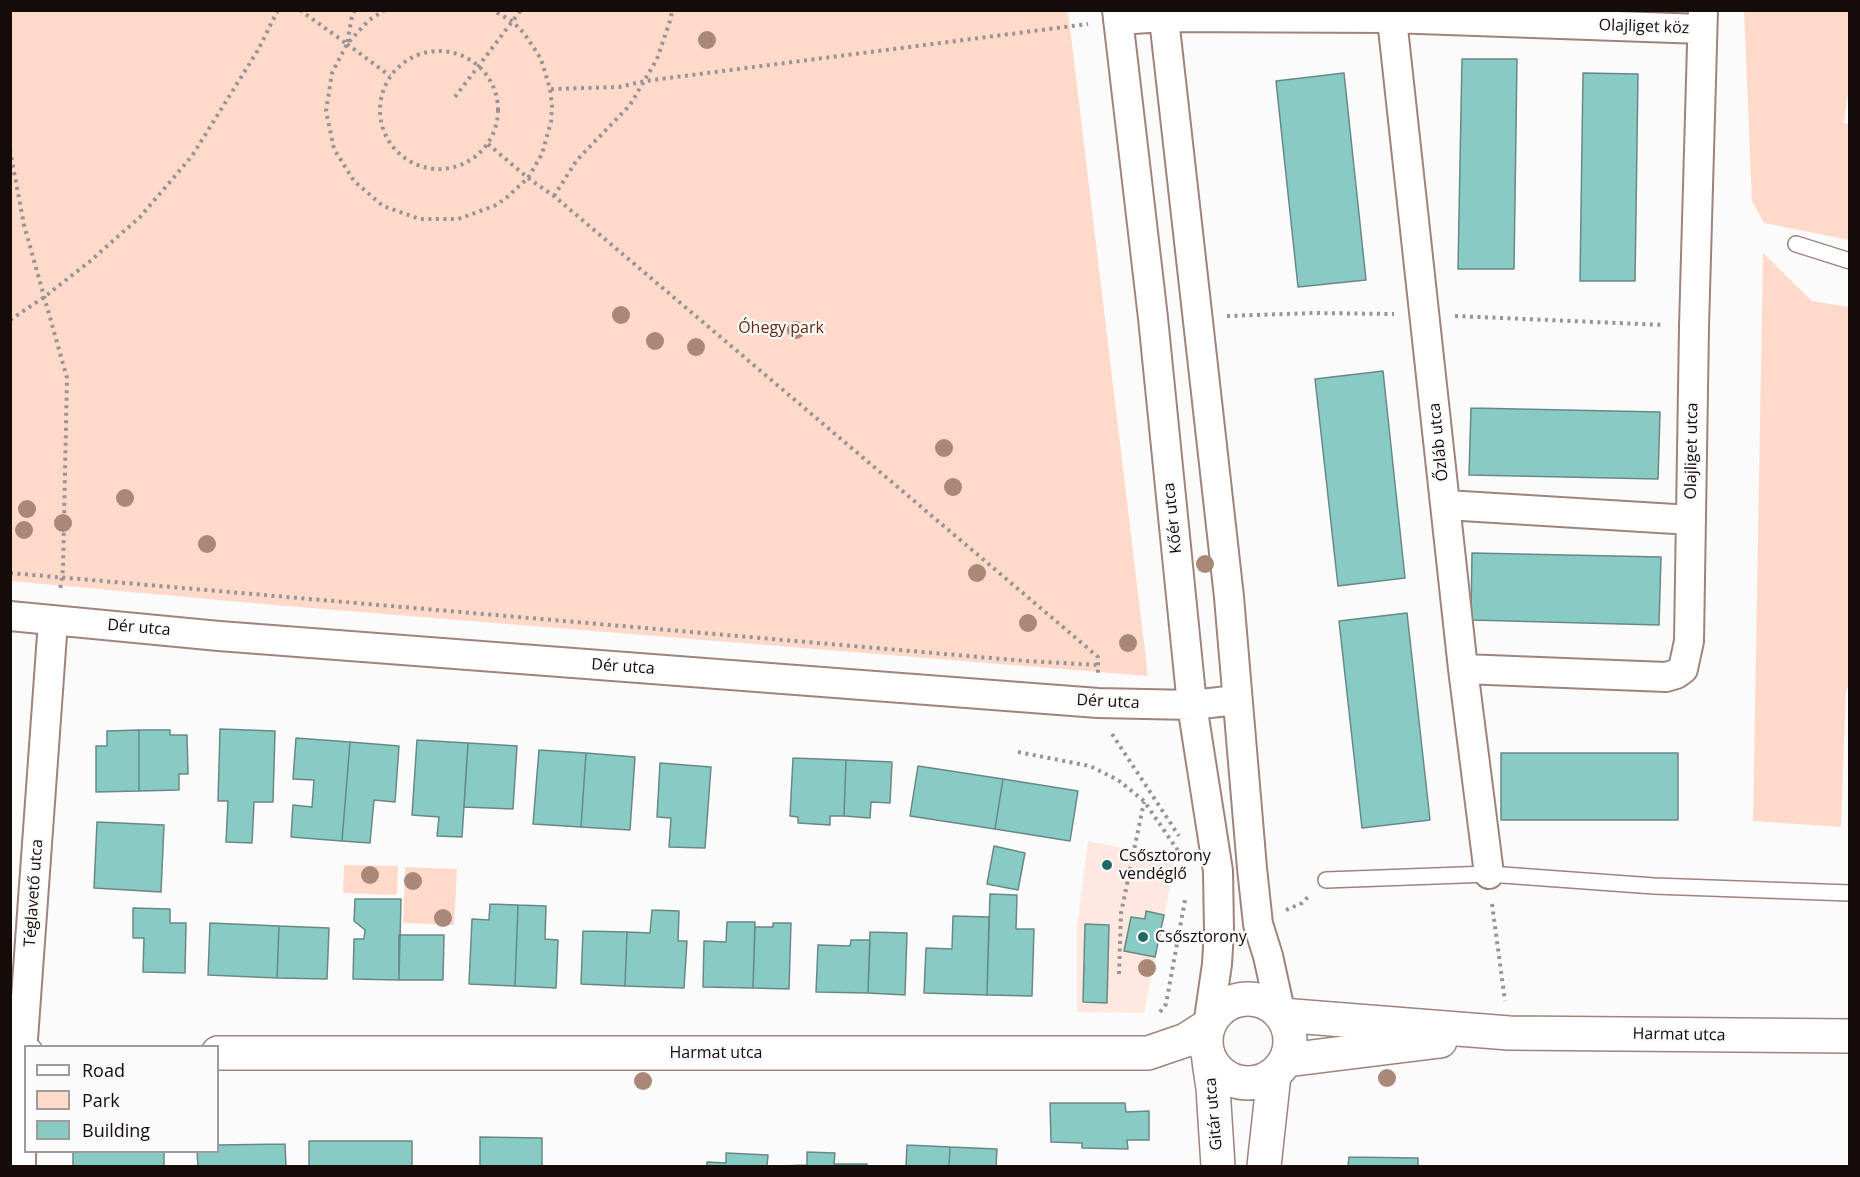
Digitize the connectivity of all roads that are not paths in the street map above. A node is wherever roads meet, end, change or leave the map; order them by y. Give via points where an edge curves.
1 (1164, 14) edge
2 (1391, 14) edge
3 (1118, 15) edge
4 (1703, 20) edge
5 (1796, 243) dead end
6 (1850, 261) edge
7 (1446, 505) junction
8 (1691, 520) junction
9 (10, 616) edge
10 (53, 621) junction
11 (1463, 669) junction
12 (1237, 700) junction
13 (1192, 705) junction
14 (1489, 874) junction
15 (1326, 880) dead end
16 (1850, 893) edge
17 (1281, 1015) junction
18 (1208, 1026) junction
19 (1509, 1033) junction
20 (1850, 1036) edge
21 (19, 1053) edge
22 (219, 1053) edge
23 (1209, 1061) junction
24 (1280, 1068) junction
25 (21, 1167) edge
26 (1218, 1167) edge
27 (1264, 1167) edge

1 - 2 street, Olajliget köz
1 - 3 street, Olajliget köz
1 - 12 street
2 - 4 street, Olajliget köz
2 - 7 street, Őzláb utca
3 - 13 street, Kőér utca
4 - 8 street, Olajliget utca
5 - 6 lane
7 - 8 street
7 - 11 street, Őzláb utca
8 - 11 street, Olajliget utca via 1689,641 1683,669 1676,674 1666,677
9 - 10 street, Dér utca
10 - 13 street, Dér utca via 1098,703
10 - 21 street, Téglavető utca
11 - 14 street, Őzláb utca
12 - 13 street, Dér utca
12 - 17 street via 1258,924
13 - 18 street, Kőér utca via 1218,871 1217,964
14 - 15 lane
14 - 16 lane via 1654,886
17 - 18 street, Harmat utca via 1268,1003 1250,998 1233,1001 1218,1011
17 - 19 street, Harmat utca
17 - 24 street via 1291,1044
18 - 22 street, Harmat utca via 1186,1040 1148,1053
18 - 23 street via 1205,1043
19 - 20 street, Harmat utca
19 - 24 street, Harmat utca
21 - 25 street, Téglavető utca
23 - 24 street, Harmat utca via 1221,1075 1237,1083 1255,1084
23 - 26 street, Gitár utca
24 - 27 street

